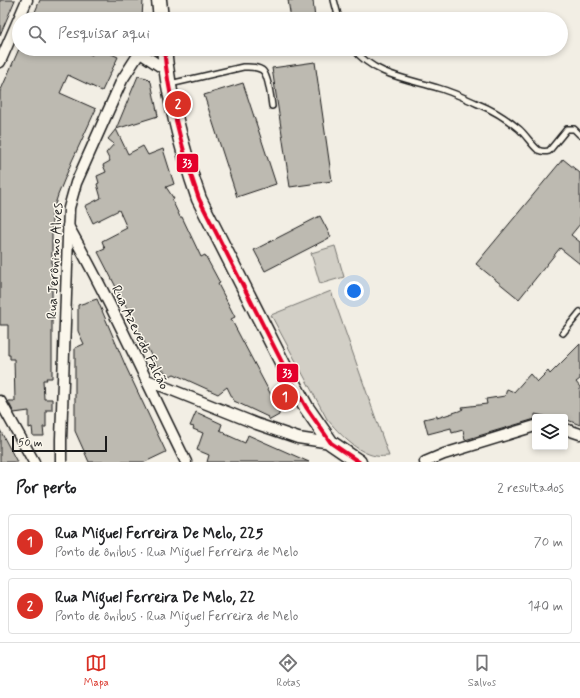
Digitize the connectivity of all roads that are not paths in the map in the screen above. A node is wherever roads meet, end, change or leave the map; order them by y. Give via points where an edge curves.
1 (27, 0) edge
2 (159, 0) edge
3 (334, 0) edge
4 (22, 12) edge
5 (160, 12) edge
6 (337, 12) edge
7 (12, 34) edge
8 (137, 56) edge
9 (147, 56) edge
10 (165, 56) edge
11 (360, 56) edge
12 (0, 62) edge
13 (166, 70) junction
14 (169, 85) junction
15 (272, 106) dead end
16 (580, 135) edge
17 (68, 225) junction
18 (580, 312) edge
19 (564, 333) dead end
20 (147, 380) junction
21 (0, 401) edge
22 (532, 427) edge
23 (568, 430) edge
24 (580, 434) edge
25 (331, 443) junction
26 (34, 462) edge
27 (61, 462) edge
28 (186, 462) edge
29 (359, 462) edge
30 (425, 462) edge

1 - 4 street
2 - 5 main road
3 - 6 lane
7 - 12 street
8 - 17 street, Rua Jerônimo Alves via 122,80 76,183 69,208
9 - 13 street, Rua Jerônimo Alves
10 - 13 main road
11 - 16 lane via 365,62 386,73 462,96 490,109 520,130 542,152 549,151 567,129 574,129
13 - 14 main road
14 - 15 lane via 243,67 254,67 265,74
14 - 25 main road via 175,121 199,199 291,380
17 - 20 street, Rua Azevedo Falcão
17 - 27 street, Rua Jerônimo Alves
18 - 19 lane
20 - 25 street via 257,424 298,438
20 - 28 street, Rua Azevedo Falcão
21 - 26 street
22 - 30 street
23 - 24 street
25 - 29 main road

